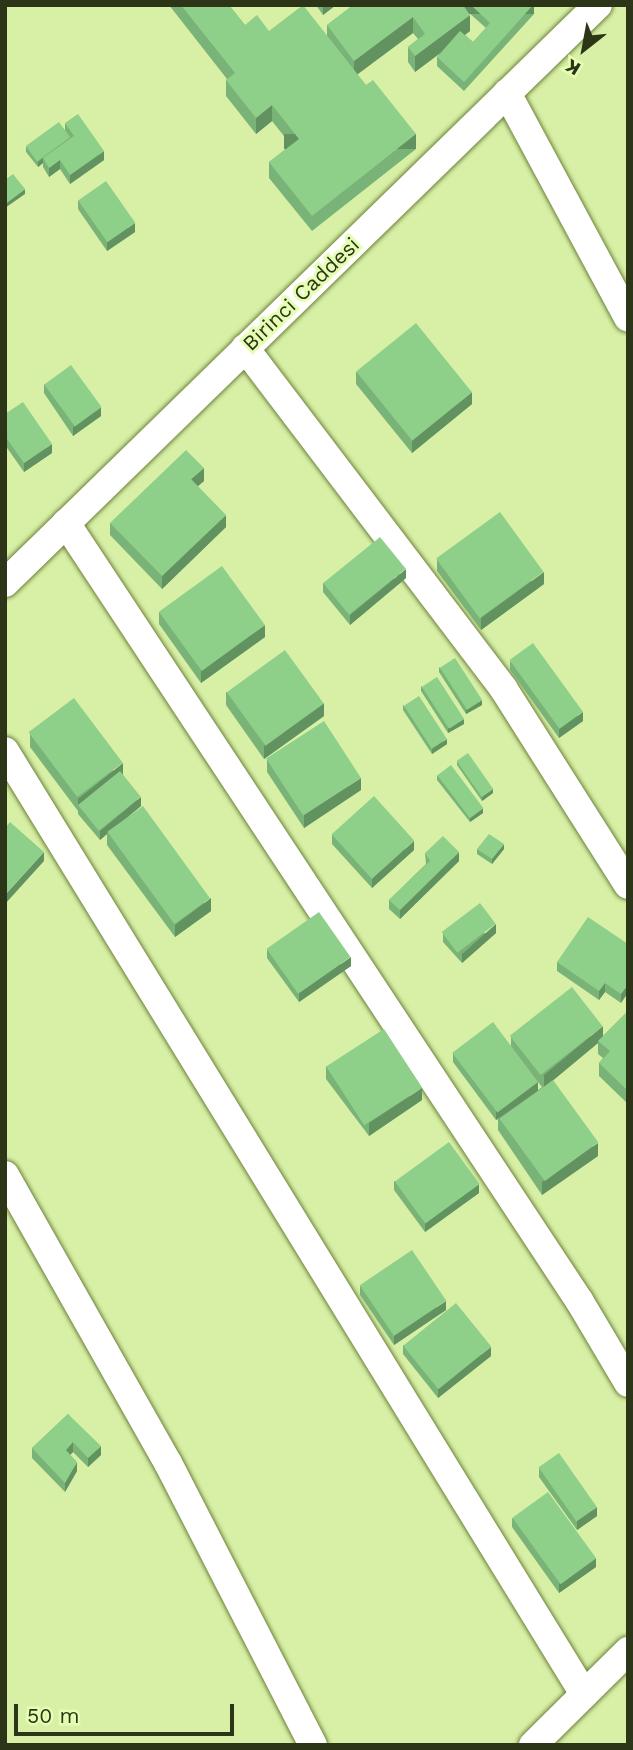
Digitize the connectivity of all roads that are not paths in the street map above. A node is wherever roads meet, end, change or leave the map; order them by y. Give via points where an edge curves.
1 (598, 5) edge
2 (508, 93) junction
3 (628, 318) edge
4 (245, 348) junction
5 (66, 523) junction
6 (5, 583) edge
7 (5, 751) edge
8 (628, 885) edge
9 (5, 1175) edge
10 (628, 1383) edge
11 (628, 1651) edge
12 (584, 1694) junction
13 (313, 1745) edge
14 (533, 1745) edge

1 - 2 street, Birinci Caddesi
2 - 3 street
2 - 4 street, Birinci Caddesi
4 - 5 street, Birinci Caddesi
4 - 8 street via 503,688
5 - 6 street, Birinci Caddesi
5 - 10 street via 580,1302
7 - 12 street
9 - 13 street via 168,1464
11 - 12 street
12 - 14 street

